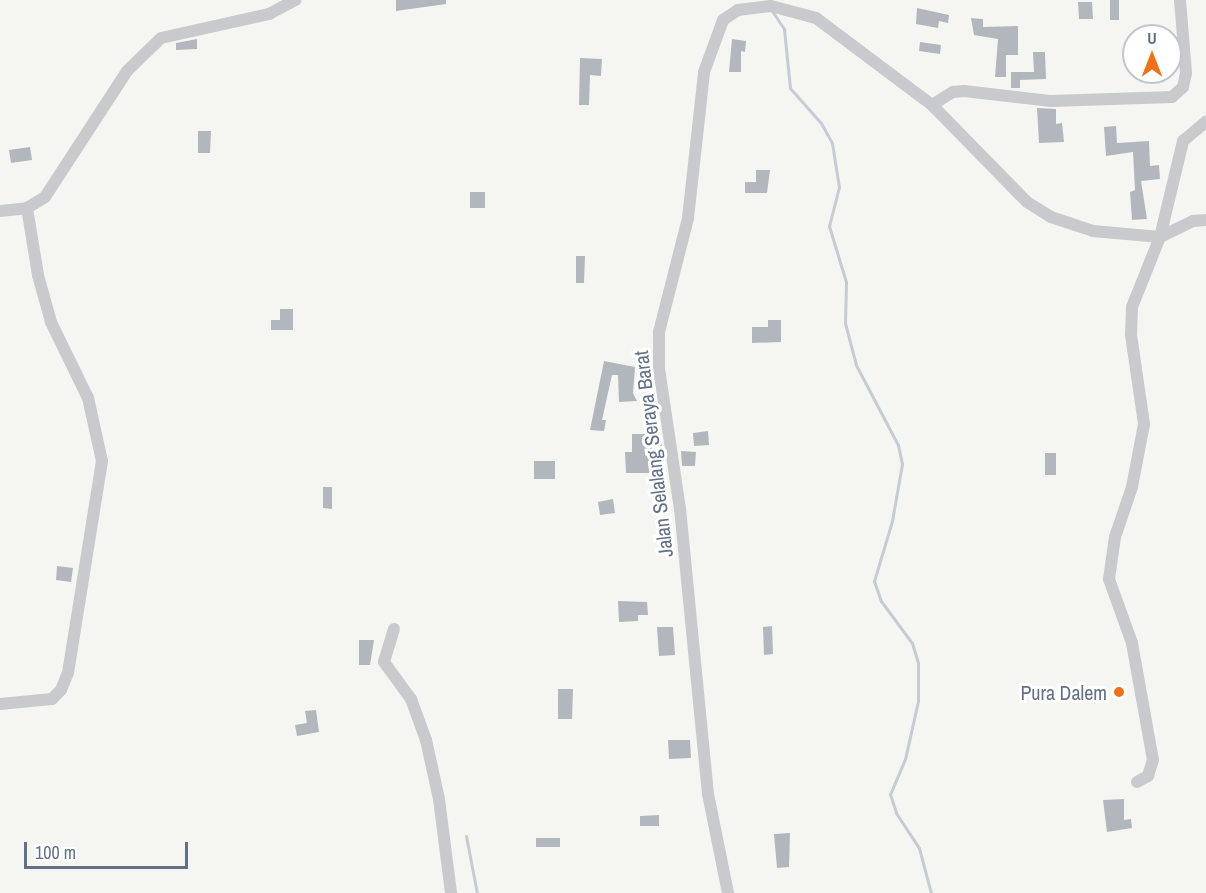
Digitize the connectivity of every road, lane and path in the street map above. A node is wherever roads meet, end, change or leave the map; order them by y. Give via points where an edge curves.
1 (295, 0) edge
2 (1180, 0) edge
3 (795, 5) edge
4 (932, 105) junction
5 (1206, 122) edge
6 (27, 208) junction
7 (0, 211) edge
8 (1206, 220) edge
9 (1160, 237) junction
10 (394, 629) dead end
11 (0, 704) edge
12 (1137, 782) dead end
13 (451, 893) edge
14 (728, 893) edge

1 - 6 street via 269,14 161,38 127,71 45,197
2 - 4 street via 1186,73 1182,87 1172,97 1041,101 964,91 953,92
3 - 4 street
3 - 14 street, Jalan Selalang Seraya Barat via 729,13 713,41 704,72 688,218 659,332 659,368 680,509 708,794
4 - 9 street via 1015,192 1051,217 1093,231
5 - 9 street via 1183,141
6 - 7 street
6 - 11 street via 38,275 51,322 88,399 102,461 65,682 52,699
8 - 9 street via 1193,221
9 - 12 street via 1132,307 1131,335 1144,424 1132,487 1109,564 1114,600 1132,643 1139,674 1153,760 1148,776
10 - 13 street via 384,662 411,699 426,740 439,799

